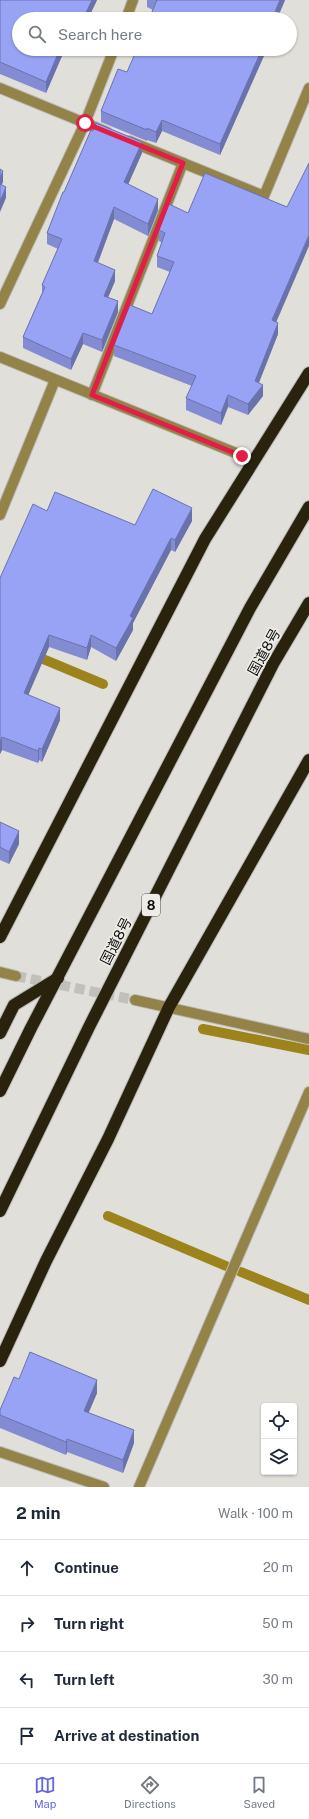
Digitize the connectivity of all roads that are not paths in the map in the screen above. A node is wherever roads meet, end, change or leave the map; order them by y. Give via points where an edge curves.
1 (133, 0) edge
2 (129, 12) edge
3 (111, 56) edge
4 (0, 88) edge
5 (309, 88) edge
6 (85, 123) junction
7 (183, 163) junction
8 (0, 304) edge
9 (0, 357) edge
10 (309, 373) edge
11 (55, 380) junction
12 (92, 395) junction
13 (253, 460) junction
14 (309, 507) edge
15 (0, 515) edge
16 (309, 603) edge
17 (309, 760) edge
18 (0, 937) edge
19 (0, 972) edge
20 (16, 976) tunnel mouth
21 (59, 977) junction
22 (135, 1000) tunnel mouth
23 (169, 1007) junction
24 (0, 1033) edge
25 (309, 1040) edge
26 (0, 1091) edge
27 (309, 1092) edge
28 (0, 1211) edge
29 (0, 1361) edge
30 (0, 1452) edge
31 (104, 1487) edge
32 (139, 1487) edge

1 - 2 street
3 - 6 street
4 - 6 street
5 - 7 street via 264,196
6 - 7 street
6 - 8 street
7 - 12 street
9 - 11 street
10 - 13 highway
11 - 12 street
11 - 15 street
12 - 13 street
13 - 18 highway via 205,539
14 - 21 highway via 250,608
16 - 28 highway, 国道8号 / 8 via 273,664 89,1027
17 - 23 highway
19 - 20 street
21 - 24 highway via 14,1006
21 - 26 highway
22 - 23 street
23 - 25 street
23 - 29 highway
27 - 32 street
30 - 31 street

